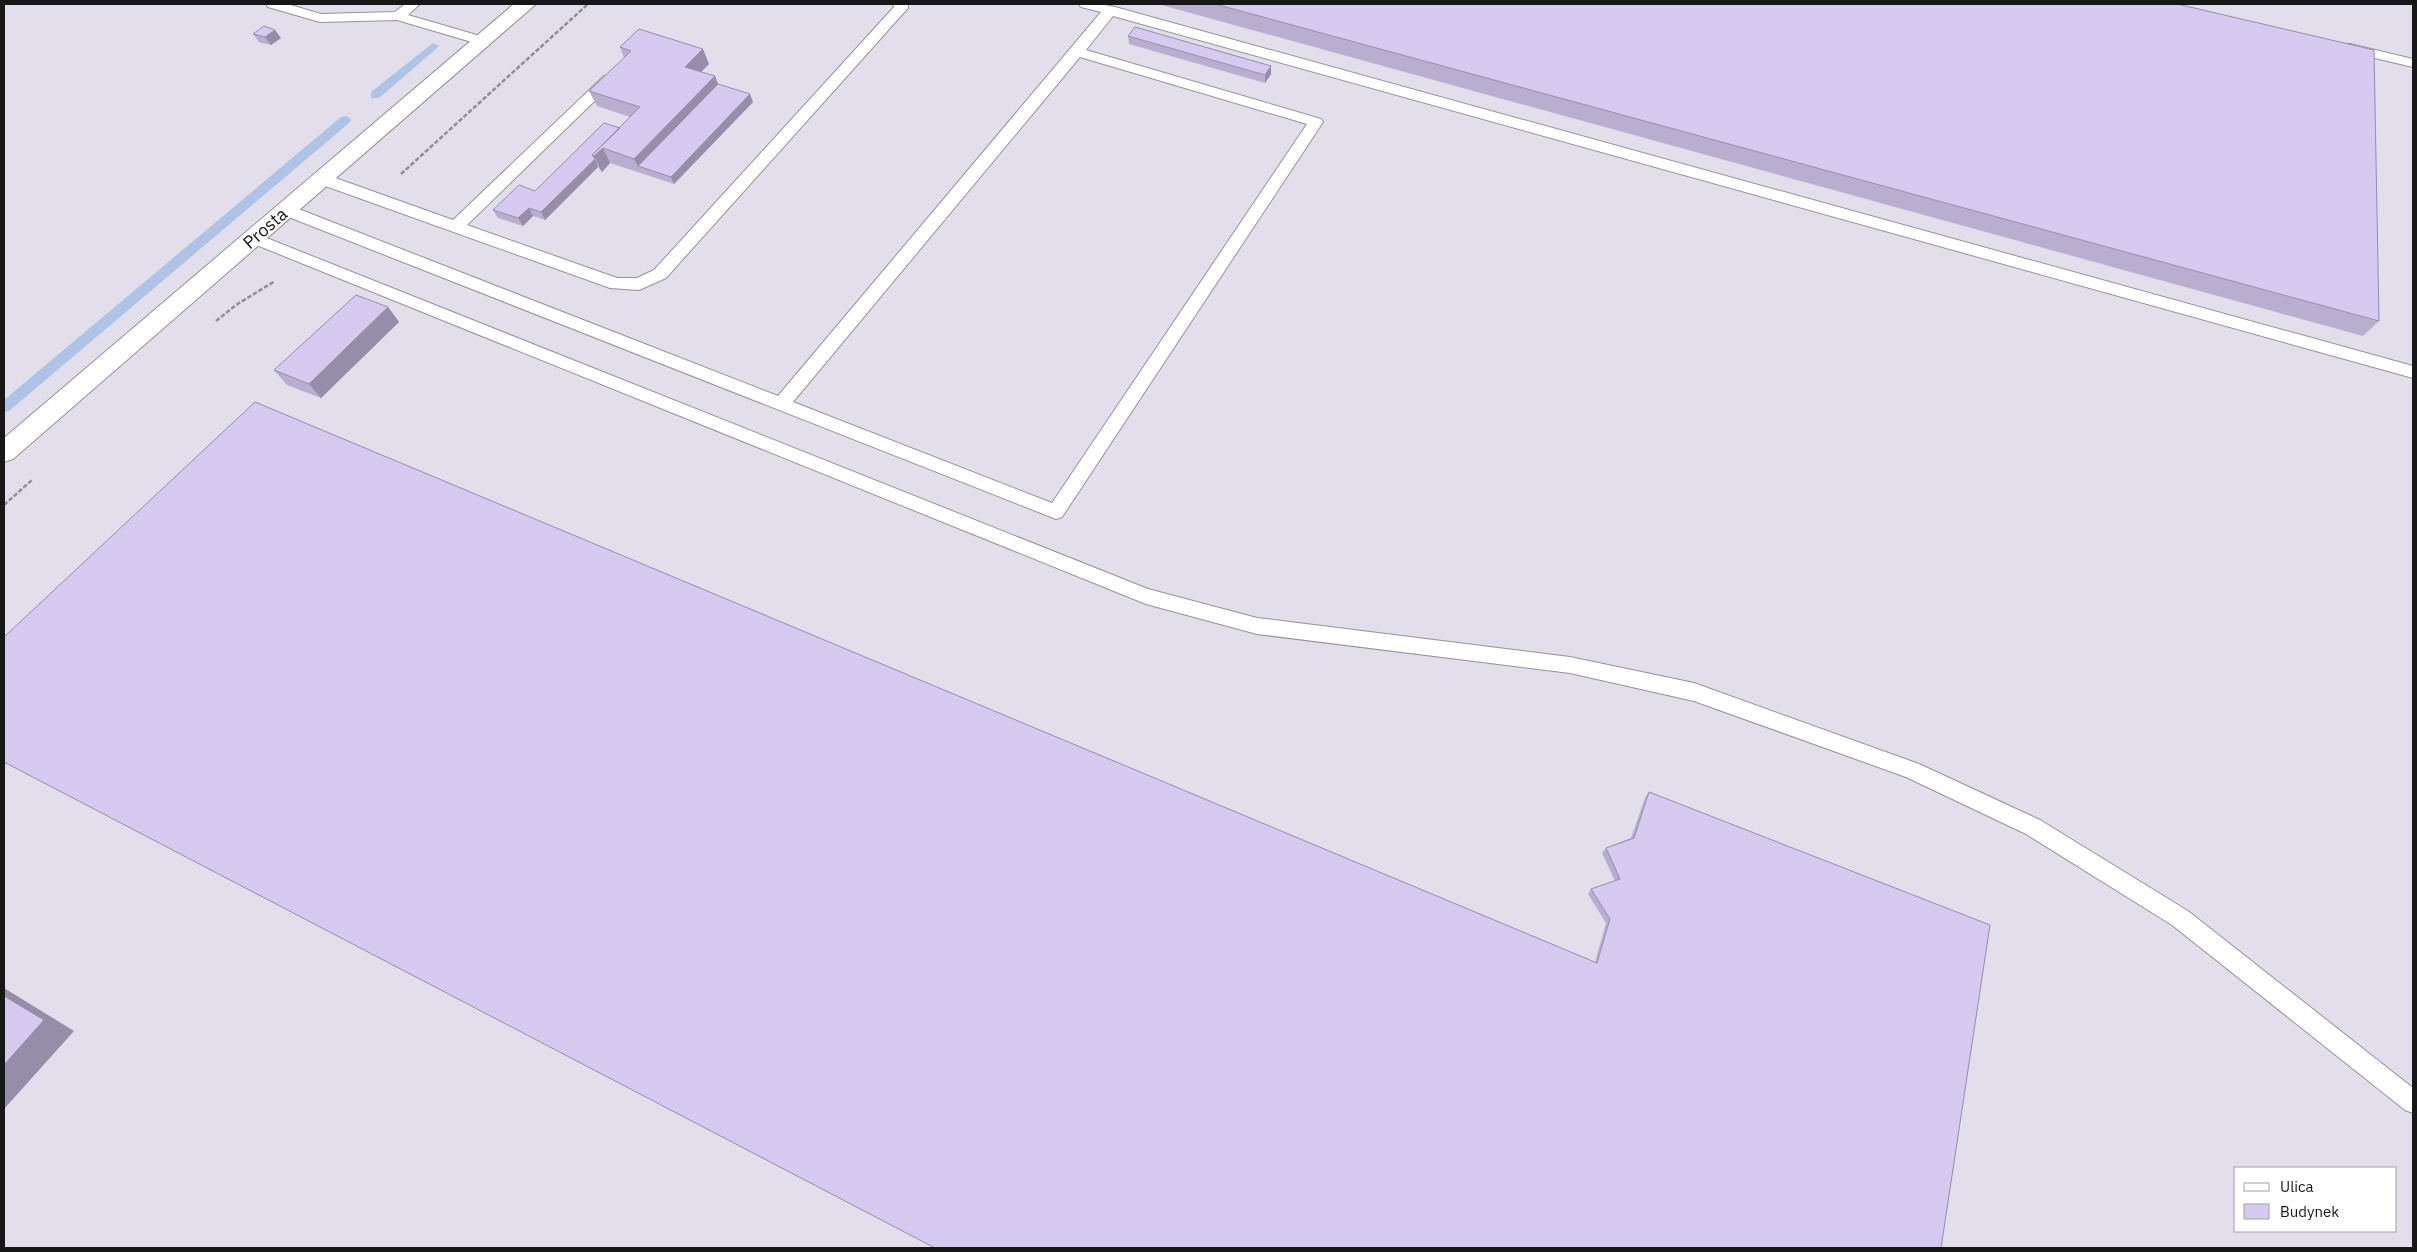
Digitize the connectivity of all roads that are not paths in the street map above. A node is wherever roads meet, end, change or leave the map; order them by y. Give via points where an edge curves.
1 (273, 4) edge
2 (344, 4) edge
3 (413, 4) edge
4 (526, 4) edge
5 (900, 4) edge
6 (1086, 4) edge
7 (1110, 10) junction
8 (392, 17) junction
9 (482, 42) junction
10 (2336, 45) edge
11 (1077, 52) junction
12 (2413, 63) edge
13 (609, 80) edge
14 (322, 179) junction
15 (286, 210) junction
16 (454, 227) junction
17 (254, 238) junction
18 (2413, 372) edge
19 (781, 404) junction
20 (4, 452) edge
21 (2413, 1102) edge

1 - 8 lane via 320,18
2 - 8 lane
3 - 8 lane
4 - 9 street, Prosta
5 - 16 lane via 901,8 660,274 639,284 616,284
6 - 7 lane
7 - 11 lane
7 - 18 lane
8 - 9 lane
9 - 14 street, Prosta
10 - 12 lane
11 - 19 lane
11 - 19 lane via 1316,122 1056,512
13 - 16 lane
14 - 15 street, Prosta
14 - 16 lane
15 - 17 street, Prosta
15 - 19 lane
17 - 20 street, Prosta
17 - 21 lane via 1146,596 1257,626 1570,664 1694,692 1912,770 2032,827 2180,918

